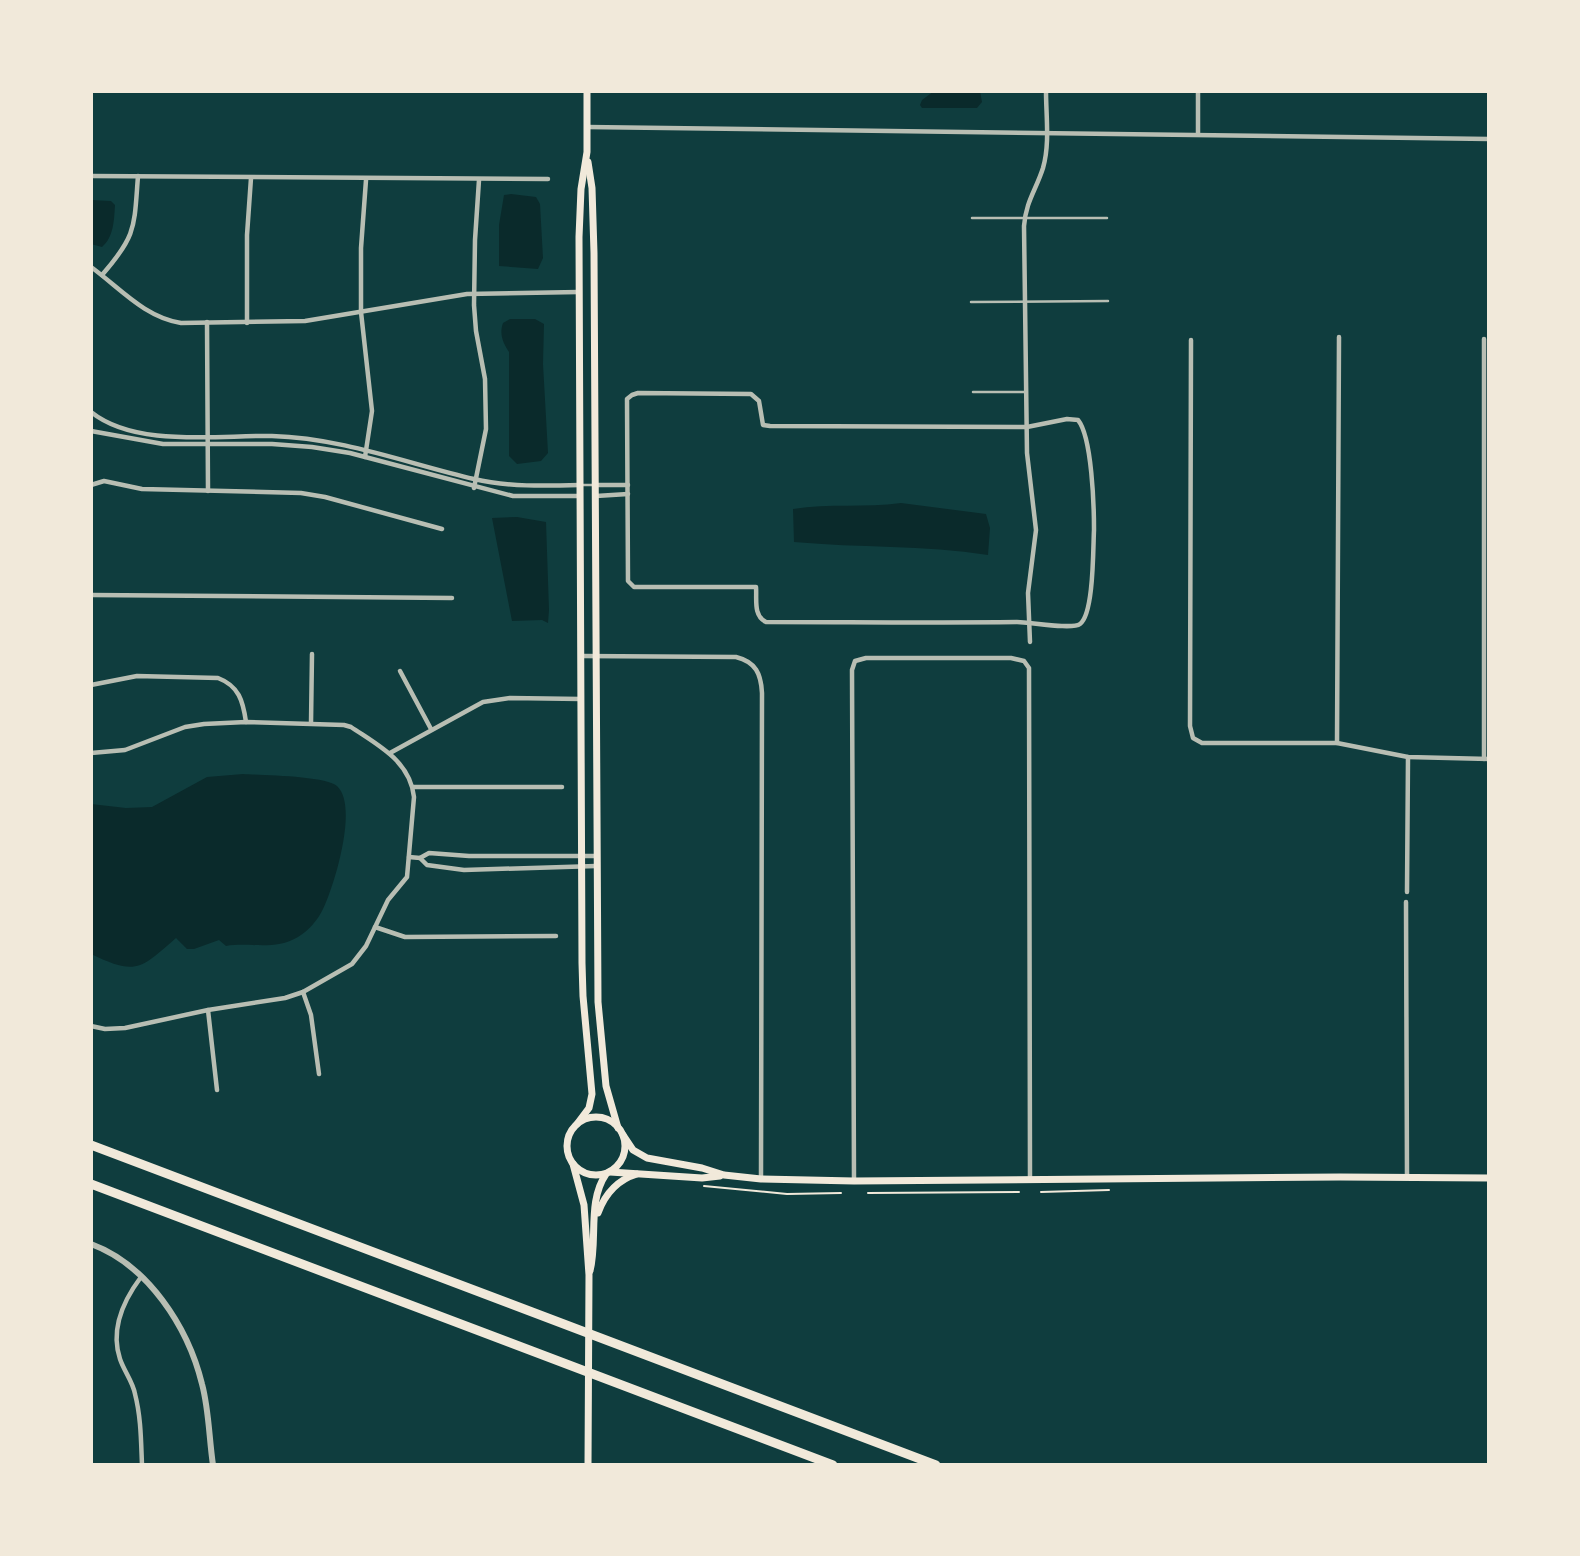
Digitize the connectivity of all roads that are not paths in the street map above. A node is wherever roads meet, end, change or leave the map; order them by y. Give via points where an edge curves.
1 (587, 91) edge
2 (1046, 91) edge
3 (1198, 91) edge
4 (587, 127) junction
5 (1046, 133) junction
6 (1198, 134) junction
7 (1489, 139) edge
8 (587, 152) junction
9 (91, 176) edge
10 (138, 176) junction
11 (251, 178) junction
12 (479, 179) junction
13 (548, 179) dead end
14 (366, 180) junction
15 (1025, 217) junction
16 (972, 218) dead end
17 (1108, 218) dead end
18 (91, 267) edge
19 (102, 275) junction
20 (579, 292) junction
21 (474, 293) junction
22 (1108, 301) dead end
23 (971, 302) dead end
24 (1025, 302) junction
25 (361, 312) junction
26 (207, 322) junction
27 (247, 323) junction
28 (1339, 337) dead end
29 (1485, 339) dead end
30 (1191, 340) dead end
31 (973, 392) dead end
32 (1026, 392) junction
33 (91, 412) edge
34 (1027, 427) junction
35 (91, 431) edge
36 (207, 437) junction
37 (208, 444) junction
38 (366, 449) junction
39 (365, 457) junction
40 (475, 479) junction
41 (91, 485) edge
42 (580, 485) junction
43 (595, 485) junction
44 (628, 485) junction
45 (474, 488) junction
46 (208, 491) junction
47 (628, 494) junction
48 (579, 496) junction
49 (595, 496) junction
50 (443, 529) dead end
51 (91, 595) edge
52 (452, 598) dead end
53 (1030, 622) junction
54 (1030, 642) dead end
55 (312, 654) dead end
56 (580, 656) junction
57 (596, 656) junction
58 (400, 671) dead end
59 (91, 685) edge
60 (581, 699) junction
61 (246, 722) junction
62 (311, 723) junction
63 (431, 729) junction
64 (1337, 743) junction
65 (91, 753) edge
66 (390, 753) junction
67 (1408, 757) junction
68 (1487, 759) edge
69 (413, 787) junction
70 (562, 787) dead end
71 (582, 856) junction
72 (596, 856) junction
73 (409, 857) junction
74 (420, 858) junction
75 (582, 866) junction
76 (596, 866) junction
77 (1406, 892) dead end
78 (1406, 902) dead end
79 (375, 926) junction
80 (556, 936) dead end
81 (303, 992) junction
82 (208, 1010) junction
83 (91, 1026) edge
84 (319, 1074) dead end
85 (217, 1090) dead end
86 (577, 1124) junction
87 (620, 1131) junction
88 (91, 1145) edge
89 (573, 1164) junction
90 (608, 1172) junction
91 (643, 1172) junction
92 (724, 1175) junction
93 (1407, 1177) junction
94 (1488, 1177) edge
95 (761, 1179) junction
96 (1030, 1179) junction
97 (854, 1181) junction
98 (91, 1184) edge
99 (595, 1220) junction
100 (91, 1244) edge
101 (589, 1275) junction
102 (141, 1278) junction
103 (142, 1465) edge
104 (213, 1465) edge
105 (588, 1465) edge
106 (833, 1465) edge
107 (936, 1465) edge

1 - 4 main road
2 - 5 street
3 - 6 street
4 - 5 street
4 - 8 main road
5 - 6 street
5 - 15 street via 1042,171
6 - 7 street
8 - 20 main road via 581,189
8 - 43 main road via 594,242
9 - 10 street
10 - 11 street
10 - 19 street via 133,233
11 - 14 street
11 - 27 street
12 - 13 street
12 - 14 street
12 - 21 street
14 - 25 street
15 - 16 lane
15 - 17 lane
15 - 24 street
18 - 19 street
19 - 26 street via 155,316 181,323
20 - 21 street
20 - 42 main road
21 - 25 street
21 - 40 street via 486,429
22 - 24 lane
23 - 24 lane
24 - 32 street
25 - 27 street via 305,321
25 - 38 street via 372,401
26 - 27 street
26 - 36 street
28 - 64 street
29 - 68 street
30 - 64 street via 1193,738 1202,743
31 - 32 lane
32 - 34 street
33 - 36 street via 109,424 140,432
34 - 44 street via 770,426 763,425 759,401 751,394 638,393 628,399
34 - 53 street via 1036,530 1028,593
34 - 53 street via 1067,419 1078,420 1084,427 1094,525 1087,615 1072,626
35 - 37 street via 163,444
36 - 37 street
36 - 38 street via 307,438
37 - 39 street via 298,445
37 - 46 street
38 - 39 street
38 - 40 street
39 - 45 street
40 - 42 street
40 - 45 street
41 - 46 street via 104,481 142,489
42 - 43 lane
42 - 48 main road
43 - 44 street
43 - 49 main road
44 - 47 street
45 - 48 street via 513,496
46 - 50 street via 312,495
47 - 49 street
47 - 53 street via 628,581 634,587 756,587 757,614 766,622
48 - 49 lane
48 - 56 main road
49 - 57 main road
51 - 52 street
53 - 54 street
55 - 62 street
56 - 57 street
56 - 60 main road
57 - 72 main road
57 - 95 street via 744,659 760,676
58 - 63 street
59 - 61 street via 137,676 218,678 239,693
60 - 63 street via 497,699
60 - 71 main road
61 - 62 street
61 - 65 street via 193,725 125,750
62 - 66 street via 351,727
63 - 66 street
64 - 67 street
66 - 69 street
67 - 68 street
67 - 77 street
69 - 70 street
69 - 73 street
71 - 72 street
71 - 74 street via 429,853
71 - 75 main road
72 - 76 main road
73 - 74 street
73 - 79 street via 407,877
74 - 75 street via 427,865 464,870
75 - 76 street
75 - 86 main road via 583,996 592,1094 589,1108
76 - 87 main road via 598,1002 606,1086
78 - 93 street
79 - 80 street via 408,937
79 - 81 street via 357,959
81 - 82 street
81 - 84 street
82 - 83 street via 125,1028
82 - 85 street
86 - 87 main road via 601,1118
86 - 89 main road via 567,1141
87 - 90 main road via 625,1143 623,1156
87 - 92 main road via 641,1156
88 - 107 highway
89 - 90 main road via 588,1174
89 - 101 main road via 584,1205
90 - 91 main road
90 - 99 main road via 597,1189
91 - 92 main road via 702,1178
91 - 99 main road via 610,1190
92 - 95 main road
93 - 94 main road
93 - 96 main road
95 - 97 main road
96 - 97 main road
96 - 97 street via 1030,672 1024,661 1011,658 866,658 855,661 852,670
98 - 106 highway
99 - 101 main road
100 - 102 street via 115,1256
101 - 105 main road
102 - 103 street via 119,1317 117,1343 135,1390
102 - 104 street via 175,1318 191,1349 202,1385

